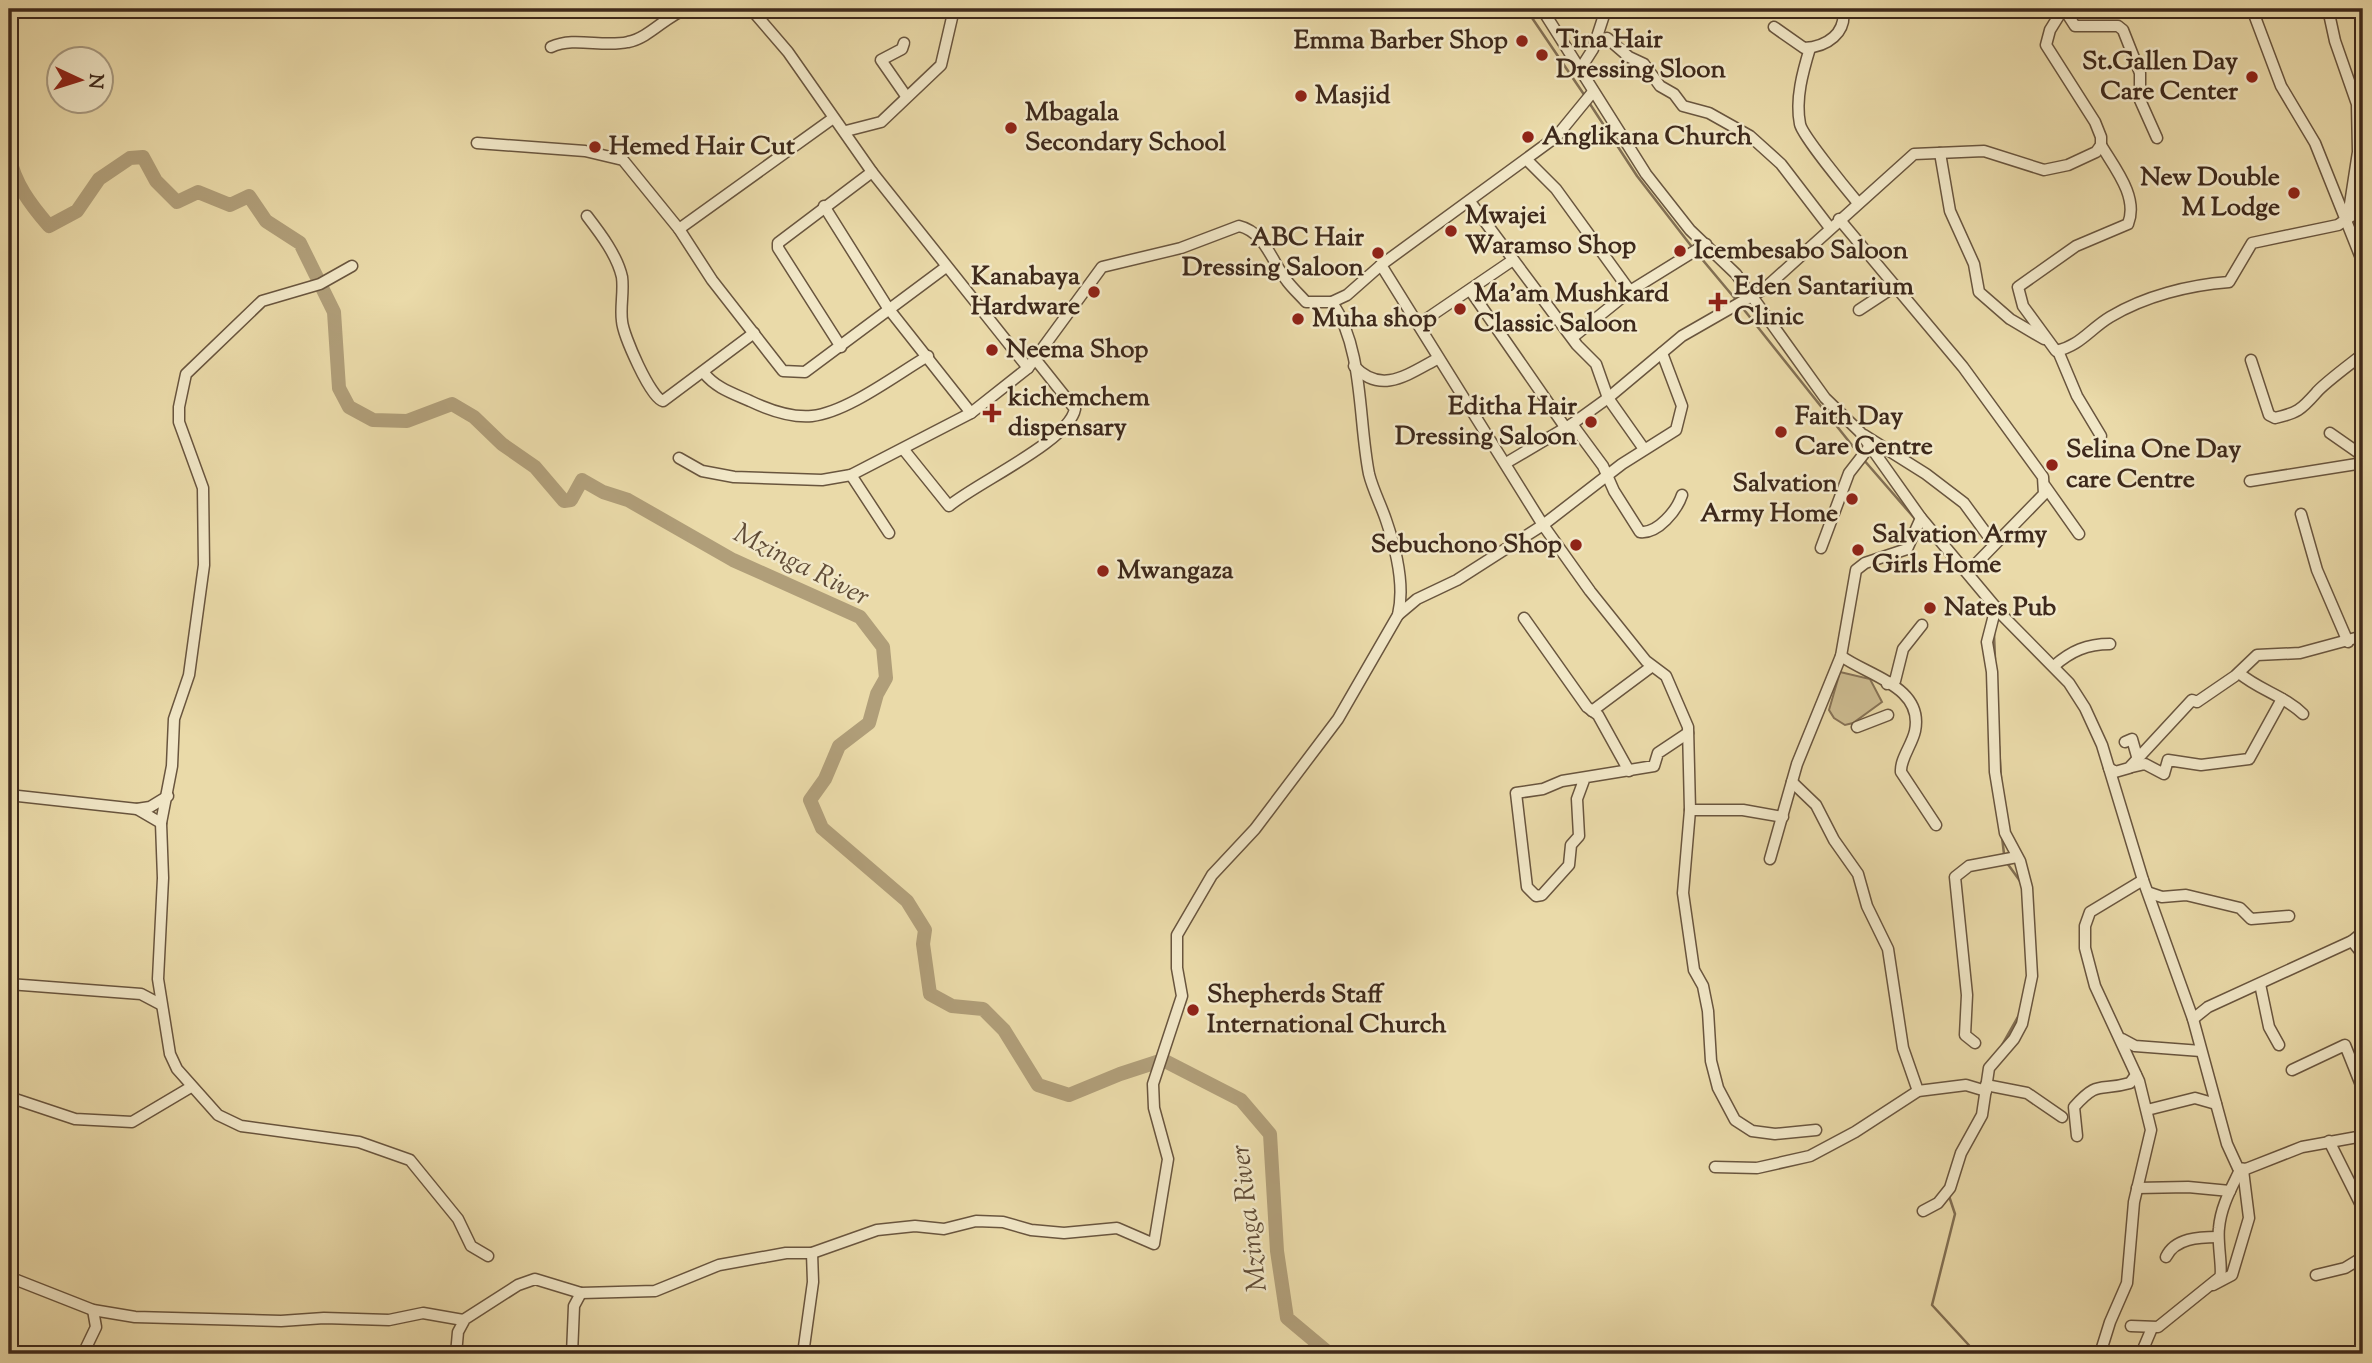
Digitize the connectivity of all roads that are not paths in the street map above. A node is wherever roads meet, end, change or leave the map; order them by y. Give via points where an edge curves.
1 (686, 9) edge
2 (751, 9) edge
3 (954, 9) edge
4 (1542, 9) edge
5 (1606, 9) edge
6 (1843, 9) edge
7 (2064, 9) edge
8 (2252, 9) edge
9 (2328, 9) edge
10 (1774, 27) dead end
11 (1607, 38) dead end
12 (904, 43) dead end
13 (551, 47) dead end
14 (1810, 48) junction
15 (1578, 71) junction
16 (1592, 93) junction
17 (906, 96) junction
18 (2360, 97) edge
19 (832, 119) junction
20 (846, 131) junction
21 (2157, 138) dead end
22 (477, 143) dead end
23 (2101, 145) junction
24 (1940, 153) junction
25 (1527, 160) junction
26 (872, 172) junction
27 (1471, 203) junction
28 (1858, 203) junction
29 (824, 206) junction
30 (2363, 208) edge
31 (587, 216) dead end
32 (2347, 218) junction
33 (1839, 219) junction
34 (1830, 228) junction
35 (679, 229) junction
36 (1706, 244) junction
37 (1513, 260) junction
38 (2363, 263) edge
39 (1381, 265) junction
40 (352, 266) dead end
41 (946, 267) junction
42 (1894, 287) junction
43 (1470, 290) junction
44 (1630, 291) junction
45 (1752, 297) junction
46 (1332, 302) junction
47 (888, 308) junction
48 (1859, 310) dead end
49 (1419, 324) junction
50 (754, 333) junction
51 (1573, 337) junction
52 (2047, 340) junction
53 (841, 347) junction
54 (2058, 351) junction
55 (1662, 353) junction
56 (2363, 354) edge
57 (928, 356) junction
58 (1437, 359) junction
59 (2251, 360) dead end
60 (1032, 364) junction
61 (1354, 366) junction
62 (704, 373) junction
63 (1608, 398) junction
64 (971, 412) junction
65 (1569, 426) junction
66 (1860, 432) junction
67 (2330, 433) dead end
68 (2101, 436) dead end
69 (1870, 446) junction
70 (1644, 449) junction
71 (904, 450) junction
72 (2363, 456) edge
73 (679, 458) dead end
74 (1506, 463) junction
75 (2363, 463) edge
76 (851, 475) junction
77 (1606, 476) junction
78 (2250, 481) dead end
79 (2045, 486) junction
80 (1682, 495) dead end
81 (2301, 514) dead end
82 (1921, 518) junction
83 (1543, 525) junction
84 (889, 533) dead end
85 (2078, 534) dead end
86 (1994, 544) junction
87 (1821, 548) dead end
88 (1968, 572) junction
89 (1996, 607) junction
90 (1398, 615) junction
91 (1524, 618) dead end
92 (1922, 625) dead end
93 (2363, 636) edge
94 (2348, 642) junction
95 (2110, 645) dead end
96 (1841, 656) junction
97 (2054, 666) junction
98 (1651, 667) junction
99 (2239, 673) junction
100 (1887, 684) junction
101 (2281, 699) junction
102 (1592, 711) junction
103 (2303, 714) dead end
104 (1888, 715) dead end
105 (1857, 727) dead end
106 (1688, 733) junction
107 (2125, 743) dead end
108 (2134, 764) junction
109 (2109, 768) junction
110 (1629, 771) junction
111 (1584, 780) junction
112 (1793, 782) junction
113 (9, 795) edge
114 (168, 796) junction
115 (137, 809) junction
116 (1690, 810) junction
117 (1783, 817) junction
118 (162, 823) junction
119 (1936, 825) dead end
120 (2017, 857) junction
121 (1770, 859) dead end
122 (2143, 880) junction
123 (2150, 894) junction
124 (2289, 916) dead end
125 (2363, 932) edge
126 (2352, 941) junction
127 (2363, 955) edge
128 (9, 984) edge
129 (2260, 984) junction
130 (160, 1004) junction
131 (2193, 1019) junction
132 (2120, 1037) junction
133 (1975, 1043) dead end
134 (2279, 1045) dead end
135 (2201, 1051) junction
136 (2292, 1070) dead end
137 (2136, 1075) junction
138 (191, 1087) junction
139 (1986, 1088) junction
140 (2363, 1090) edge
141 (1918, 1091) junction
142 (9, 1097) edge
143 (2216, 1104) junction
144 (2147, 1110) junction
145 (2062, 1117) dead end
146 (1816, 1130) dead end
147 (2077, 1136) dead end
148 (2363, 1136) edge
149 (2329, 1141) junction
150 (1715, 1167) dead end
151 (2242, 1170) junction
152 (2137, 1188) junction
153 (2230, 1191) junction
154 (2363, 1209) edge
155 (1923, 1211) dead end
156 (2218, 1237) junction
157 (812, 1253) junction
158 (488, 1256) dead end
159 (2166, 1256) dead end
160 (2363, 1257) edge
161 (2316, 1275) dead end
162 (9, 1278) edge
163 (2210, 1286) junction
164 (580, 1293) junction
165 (93, 1310) junction
166 (463, 1320) junction
167 (2131, 1325) dead end
168 (2152, 1328) junction
169 (83, 1354) edge
170 (456, 1354) edge
171 (572, 1354) edge
172 (803, 1354) edge
173 (2100, 1354) edge
174 (2141, 1354) edge

1 - 13 street via 630,42 597,45 566,41
2 - 19 street via 788,52
3 - 17 street via 941,65
4 - 15 street
5 - 15 street via 1593,49
6 - 14 street via 1836,36
7 - 21 street via 2075,26 2118,26 2123,30 2140,71 2140,100
7 - 23 street via 2046,45 2095,122
8 - 32 street via 2281,86 2315,143
9 - 18 street via 2344,71
10 - 14 street
11 - 34 street via 1644,64 1683,106 1709,113 1750,136 1782,164
12 - 17 street via 902,49 881,60
14 - 28 street via 1800,92 1800,123
15 - 16 street
16 - 25 street via 1556,137
16 - 36 street via 1646,174
17 - 20 street via 881,122
18 - 32 street via 2358,152
19 - 20 street
19 - 35 street
20 - 26 street
22 - 35 street via 616,156 629,164
23 - 24 street via 2078,162 2044,170 1984,151
23 - 52 street via 2122,181 2130,218 2124,228 2076,246 2018,287 2023,306
24 - 28 street via 1910,156
24 - 52 street via 1950,211 1974,264 1979,292 2010,319
25 - 27 street
25 - 44 street via 1556,189
26 - 29 street
26 - 41 street
27 - 37 street
27 - 39 street
28 - 33 street
29 - 47 street
29 - 53 street via 782,239 778,248
30 - 32 street
31 - 62 street via 618,267 622,323 656,399 663,401
32 - 38 street
32 - 54 street via 2330,228 2252,243 2229,282 2184,288 2137,306 2108,318 2083,341
33 - 34 street
33 - 42 street
34 - 45 street
35 - 50 street
36 - 44 street
36 - 45 street
37 - 43 street
37 - 51 street
39 - 46 street
39 - 49 street
40 - 114 street via 320,284 262,301 186,374 179,422 203,488 204,565 190,675 174,719
41 - 47 street
41 - 60 street
42 - 48 street
42 - 79 street via 1970,377 2028,455
43 - 49 street
43 - 65 street
44 - 51 street
45 - 55 street via 1682,335
45 - 66 street via 1825,398
46 - 60 street via 1306,303 1264,244 1238,226 1181,248 1102,267
46 - 61 street via 1341,316
47 - 53 street
47 - 57 street
49 - 58 street
50 - 53 street via 783,371 805,372
50 - 62 street via 728,349
51 - 63 street via 1597,364
52 - 54 street
54 - 68 street
55 - 63 street
55 - 70 street via 1679,391 1682,412 1676,430
56 - 59 street via 2306,406 2275,418 2269,415
57 - 62 street via 839,408 813,416 767,409 713,385
57 - 64 street
58 - 61 street via 1386,382 1367,379
58 - 74 street
60 - 64 street
60 - 71 street via 1075,409 1074,416 1046,443 949,506
61 - 90 street via 1370,480 1387,522 1401,592
63 - 65 street
63 - 70 street
64 - 71 street
65 - 74 street
65 - 77 street via 1603,466
66 - 69 street
66 - 86 street via 1964,503
67 - 72 street
69 - 82 street
69 - 87 street via 1849,473
70 - 77 street
71 - 76 street
73 - 76 street via 702,471 734,477 822,480
74 - 83 street
75 - 78 street
76 - 84 street
77 - 80 street via 1640,532 1659,525
77 - 83 street
79 - 85 street
79 - 86 street via 2044,494
81 - 94 street via 2317,570
82 - 88 street
82 - 96 street via 1907,549 1856,570
83 - 90 street via 1457,580 1417,599
83 - 98 street
86 - 88 street
88 - 89 street
89 - 97 street
89 - 120 street via 1987,642 1993,681 1994,760 2006,833
90 - 157 street via 1338,719 1255,829 1212,874 1177,935 1182,996 1153,1084 1154,1108 1168,1159 1154,1244 1117,1228 1064,1233 976,1221 944,1229 877,1230
91 - 102 street
92 - 100 street via 1903,649 1895,681
93 - 94 street
94 - 99 street via 2300,653 2260,653
95 - 97 street via 2087,646
96 - 100 street
96 - 112 street
97 - 109 street via 2085,708
98 - 102 street
98 - 106 street via 1666,676
99 - 101 street
99 - 108 street via 2197,702 2192,699
100 - 119 street via 1907,695 1916,713 1901,772
101 - 103 street
101 - 108 street via 2249,759 2201,765 2168,760 2164,774
102 - 110 street
104 - 105 street
106 - 110 street via 1658,753 1654,766
106 - 116 street
107 - 108 street via 2132,739
108 - 109 street via 2115,772
109 - 122 street
110 - 111 street
111 - 111 street via 1516,793 1527,887 1536,896 1569,865 1571,845 1578,836 1577,799
112 - 117 street
112 - 141 street via 1816,805 1858,874 1890,957 1901,1041
113 - 115 street
114 - 115 street
114 - 118 street
115 - 118 street
116 - 117 street via 1743,810
116 - 146 street via 1683,893 1694,970 1708,1011 1718,1088 1735,1120 1752,1131
117 - 121 street
118 - 130 street
120 - 133 street via 1969,866 1955,877 1967,995 1965,1035
120 - 139 street via 2027,888 2032,976 2018,1032 1990,1066
122 - 123 street
122 - 132 street via 2093,909 2085,921 2085,948 2095,986
123 - 124 street via 2186,895 2240,908 2250,919
123 - 131 street
125 - 126 street
126 - 127 street
126 - 129 street
128 - 130 street via 141,994
129 - 131 street via 2208,1007
129 - 134 street via 2269,1027
130 - 138 street via 170,1054
131 - 135 street
132 - 135 street via 2136,1046
132 - 137 street
135 - 143 street
136 - 140 street via 2345,1045
137 - 144 street
137 - 147 street via 2130,1083 2085,1093 2074,1107
138 - 142 street via 132,1122 75,1119
138 - 158 street via 218,1115 241,1126 359,1142 410,1160 458,1219 471,1246
139 - 141 street via 1966,1085
139 - 145 street via 2027,1093
139 - 155 street via 1982,1115 1961,1153 1950,1188 1938,1203
141 - 150 street via 1810,1156 1757,1168
143 - 144 street via 2194,1098
143 - 151 street via 2231,1156
144 - 152 street via 2150,1137
148 - 149 street
149 - 151 street
149 - 154 street
151 - 153 street
151 - 163 street via 2249,1218 2232,1275
152 - 153 street
152 - 173 street via 2127,1283
153 - 156 street
156 - 159 street via 2182,1242
156 - 163 street via 2222,1270
157 - 164 street via 708,1267 654,1291
157 - 172 street via 813,1282
160 - 161 street via 2345,1268
162 - 165 street
163 - 168 street
164 - 166 street via 541,1279 526,1281
164 - 171 street via 572,1317
165 - 166 street via 152,1318 390,1320 423,1313
165 - 169 street via 96,1327
166 - 170 street
167 - 168 street
168 - 174 street

